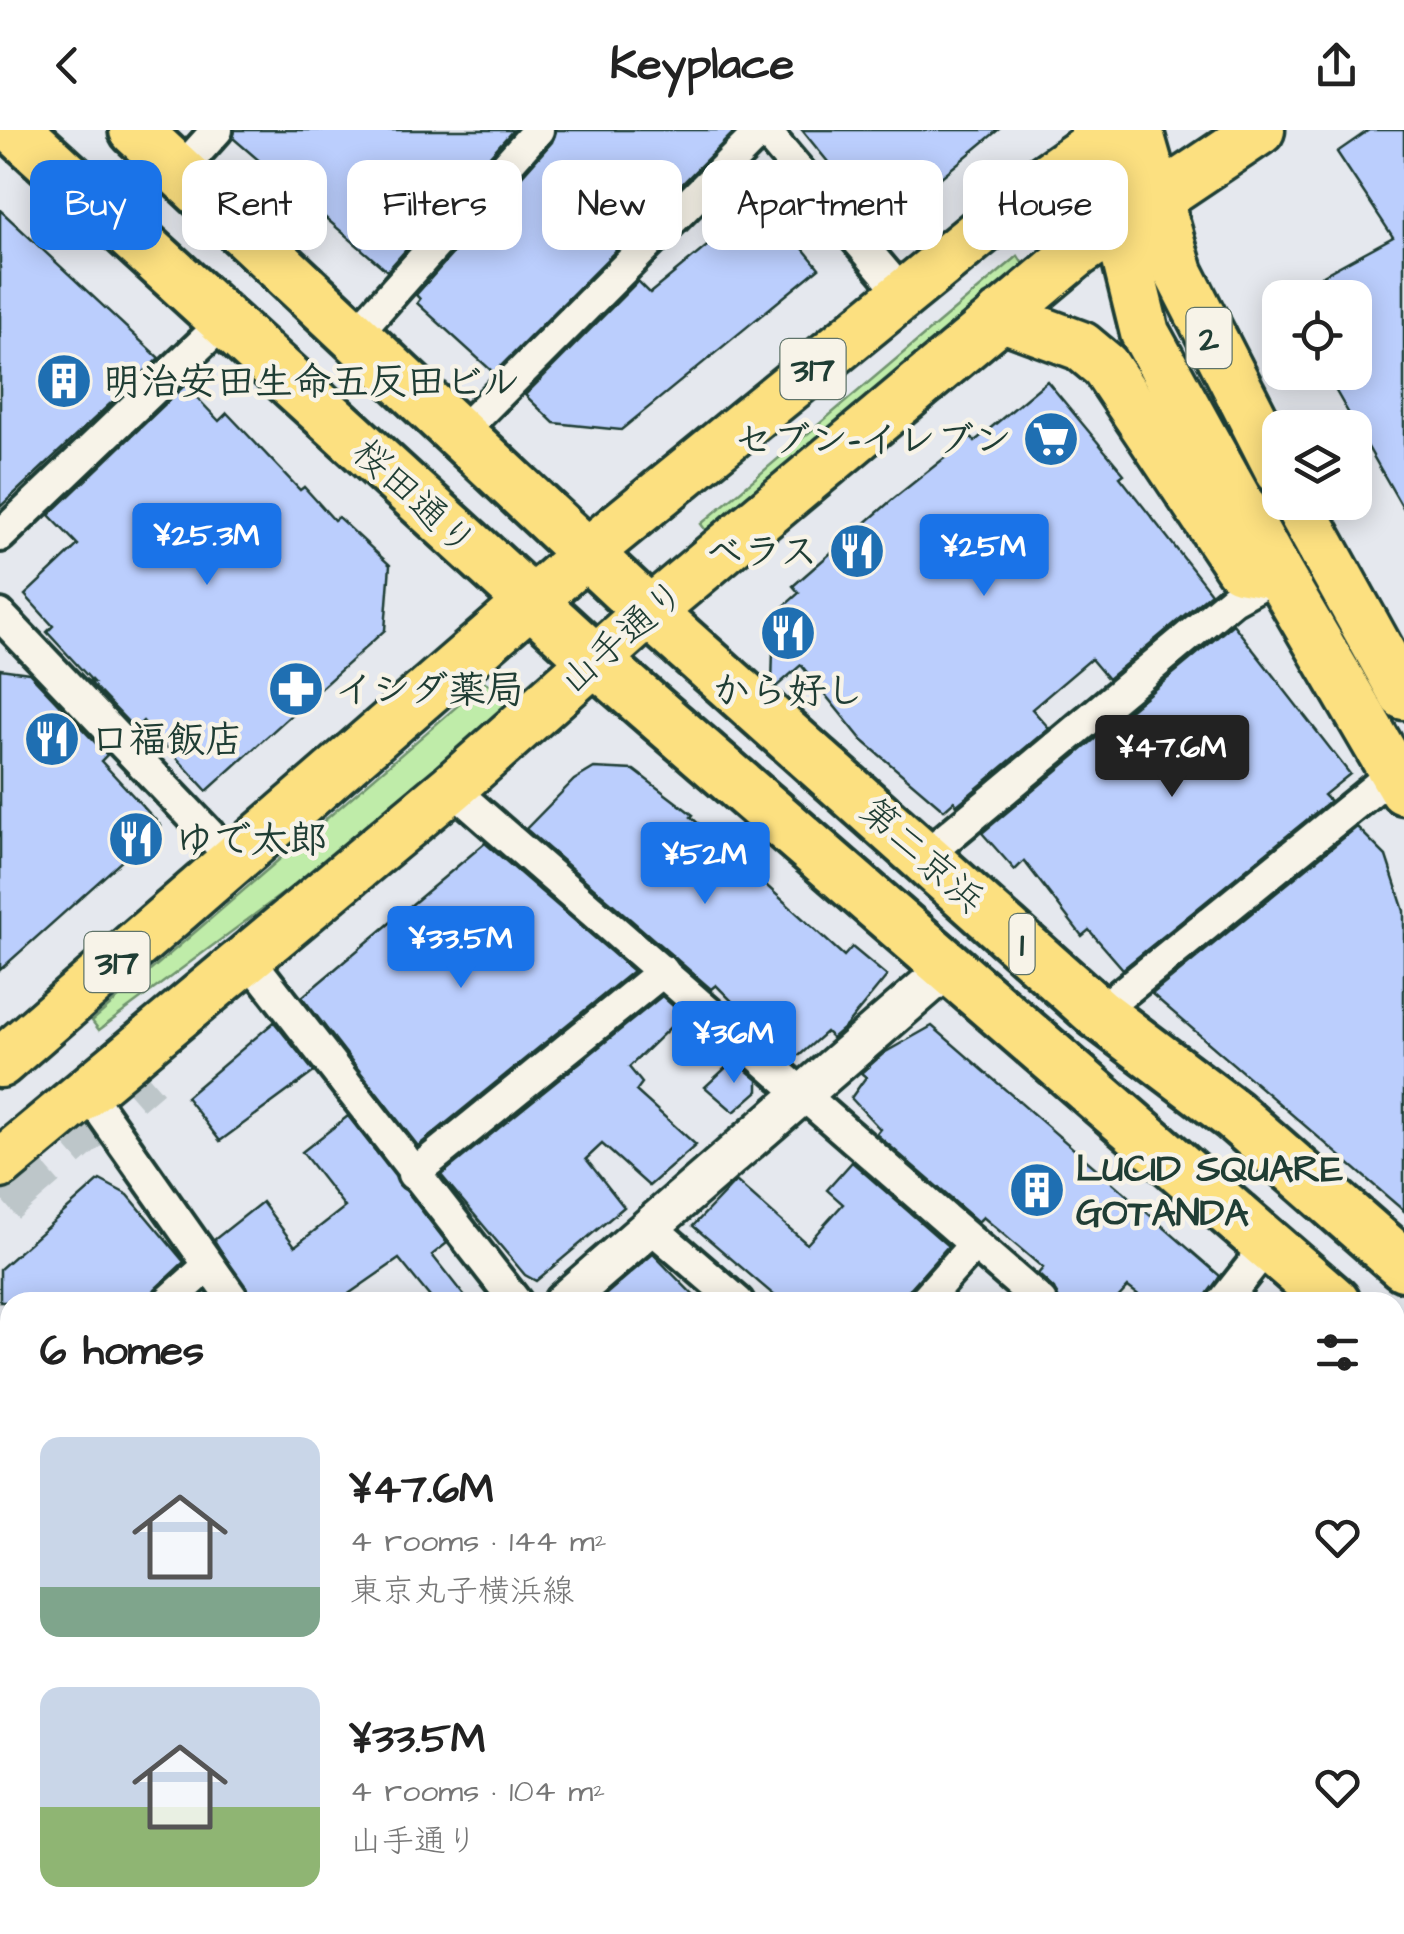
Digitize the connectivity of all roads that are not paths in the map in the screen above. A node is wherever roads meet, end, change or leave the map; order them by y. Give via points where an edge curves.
1 (16, 130) edge
2 (135, 130) edge
3 (217, 130) edge
4 (538, 130) edge
5 (763, 130) edge
6 (1260, 130) edge
7 (1112, 133) edge
8 (1113, 160) edge
9 (180, 170) junction
10 (1157, 198) junction
11 (1128, 218) edge
12 (1085, 250) edge
13 (1124, 250) edge
14 (904, 295) junction
15 (1000, 316) junction
16 (226, 321) junction
17 (354, 336) junction
18 (460, 433) junction
19 (1262, 436) edge
20 (1307, 520) edge
21 (0, 536) edge
22 (587, 553) junction
23 (1278, 574) junction
24 (531, 602) junction
25 (649, 612) junction
26 (5, 630) edge
27 (595, 660) junction
28 (1404, 695) edge
29 (1400, 780) edge
30 (451, 788) junction
31 (924, 856) junction
32 (234, 860) junction
33 (246, 956) junction
34 (949, 967) junction
35 (663, 971) junction
36 (1098, 1013) junction
37 (0, 1064) edge
38 (85, 1089) junction
39 (803, 1093) junction
40 (0, 1164) edge
41 (413, 1174) junction
42 (651, 1226) junction
43 (1268, 1244) junction
44 (974, 1245) junction
45 (1404, 1265) edge
46 (208, 1266) junction
47 (179, 1292) edge
48 (228, 1292) edge
49 (508, 1292) edge
50 (575, 1292) edge
51 (727, 1292) edge
52 (931, 1292) edge
53 (1028, 1292) edge
54 (1231, 1292) edge
55 (1323, 1292) edge

1 - 16 highway, 桜田通り / 1
2 - 9 highway, 桜田通り / 1
3 - 9 street
4 - 17 street
5 - 14 street
5 - 18 street
6 - 10 main road, 山手通り / 317
7 - 8 main road, 2
7 - 10 main road, 2
7 - 14 main road, 317 via 1046,178
9 - 17 highway, 桜田通り / 1
10 - 11 main road, 山手通り / 317
10 - 19 main road, 2 via 1178,273
12 - 15 main road, 山手通り / 317
13 - 23 main road, 2 via 1146,333
14 - 22 main road, 317
15 - 23 main road via 1081,346 1105,366 1240,568
15 - 25 main road, 山手通り / 317
16 - 21 street
16 - 24 highway, 桜田通り / 1
17 - 18 highway, 桜田通り / 1
18 - 22 highway, 桜田通り / 1
20 - 28 main road
22 - 24 main road, 317
22 - 25 highway, 第二京浜 / 1
23 - 29 main road, 2
23 - 31 street via 1233,599
24 - 27 highway, 桜田通り / 1
24 - 32 main road, 317
25 - 27 main road, 山手通り / 317
25 - 31 highway, 第二京浜 / 1
26 - 32 street
27 - 30 main road, 山手通り / 317
27 - 34 highway, 第二京浜 / 1
29 - 36 street
30 - 33 main road, 山手通り / 317
30 - 35 street
31 - 36 highway, 第二京浜 / 1
32 - 37 main road, 317
33 - 38 main road, 山手通り / 317
33 - 41 street
34 - 39 street
34 - 43 highway, 第二京浜 / 1
35 - 39 street
35 - 41 street
36 - 45 highway, 第二京浜 / 1 via 1233,1115
38 - 40 main road, 山手通り / 317
38 - 46 street
39 - 42 street
39 - 44 street
41 - 49 street
42 - 50 street
42 - 51 street
43 - 54 street
43 - 55 highway, 第二京浜 / 1
44 - 52 street
44 - 53 street
46 - 47 street
46 - 48 street

